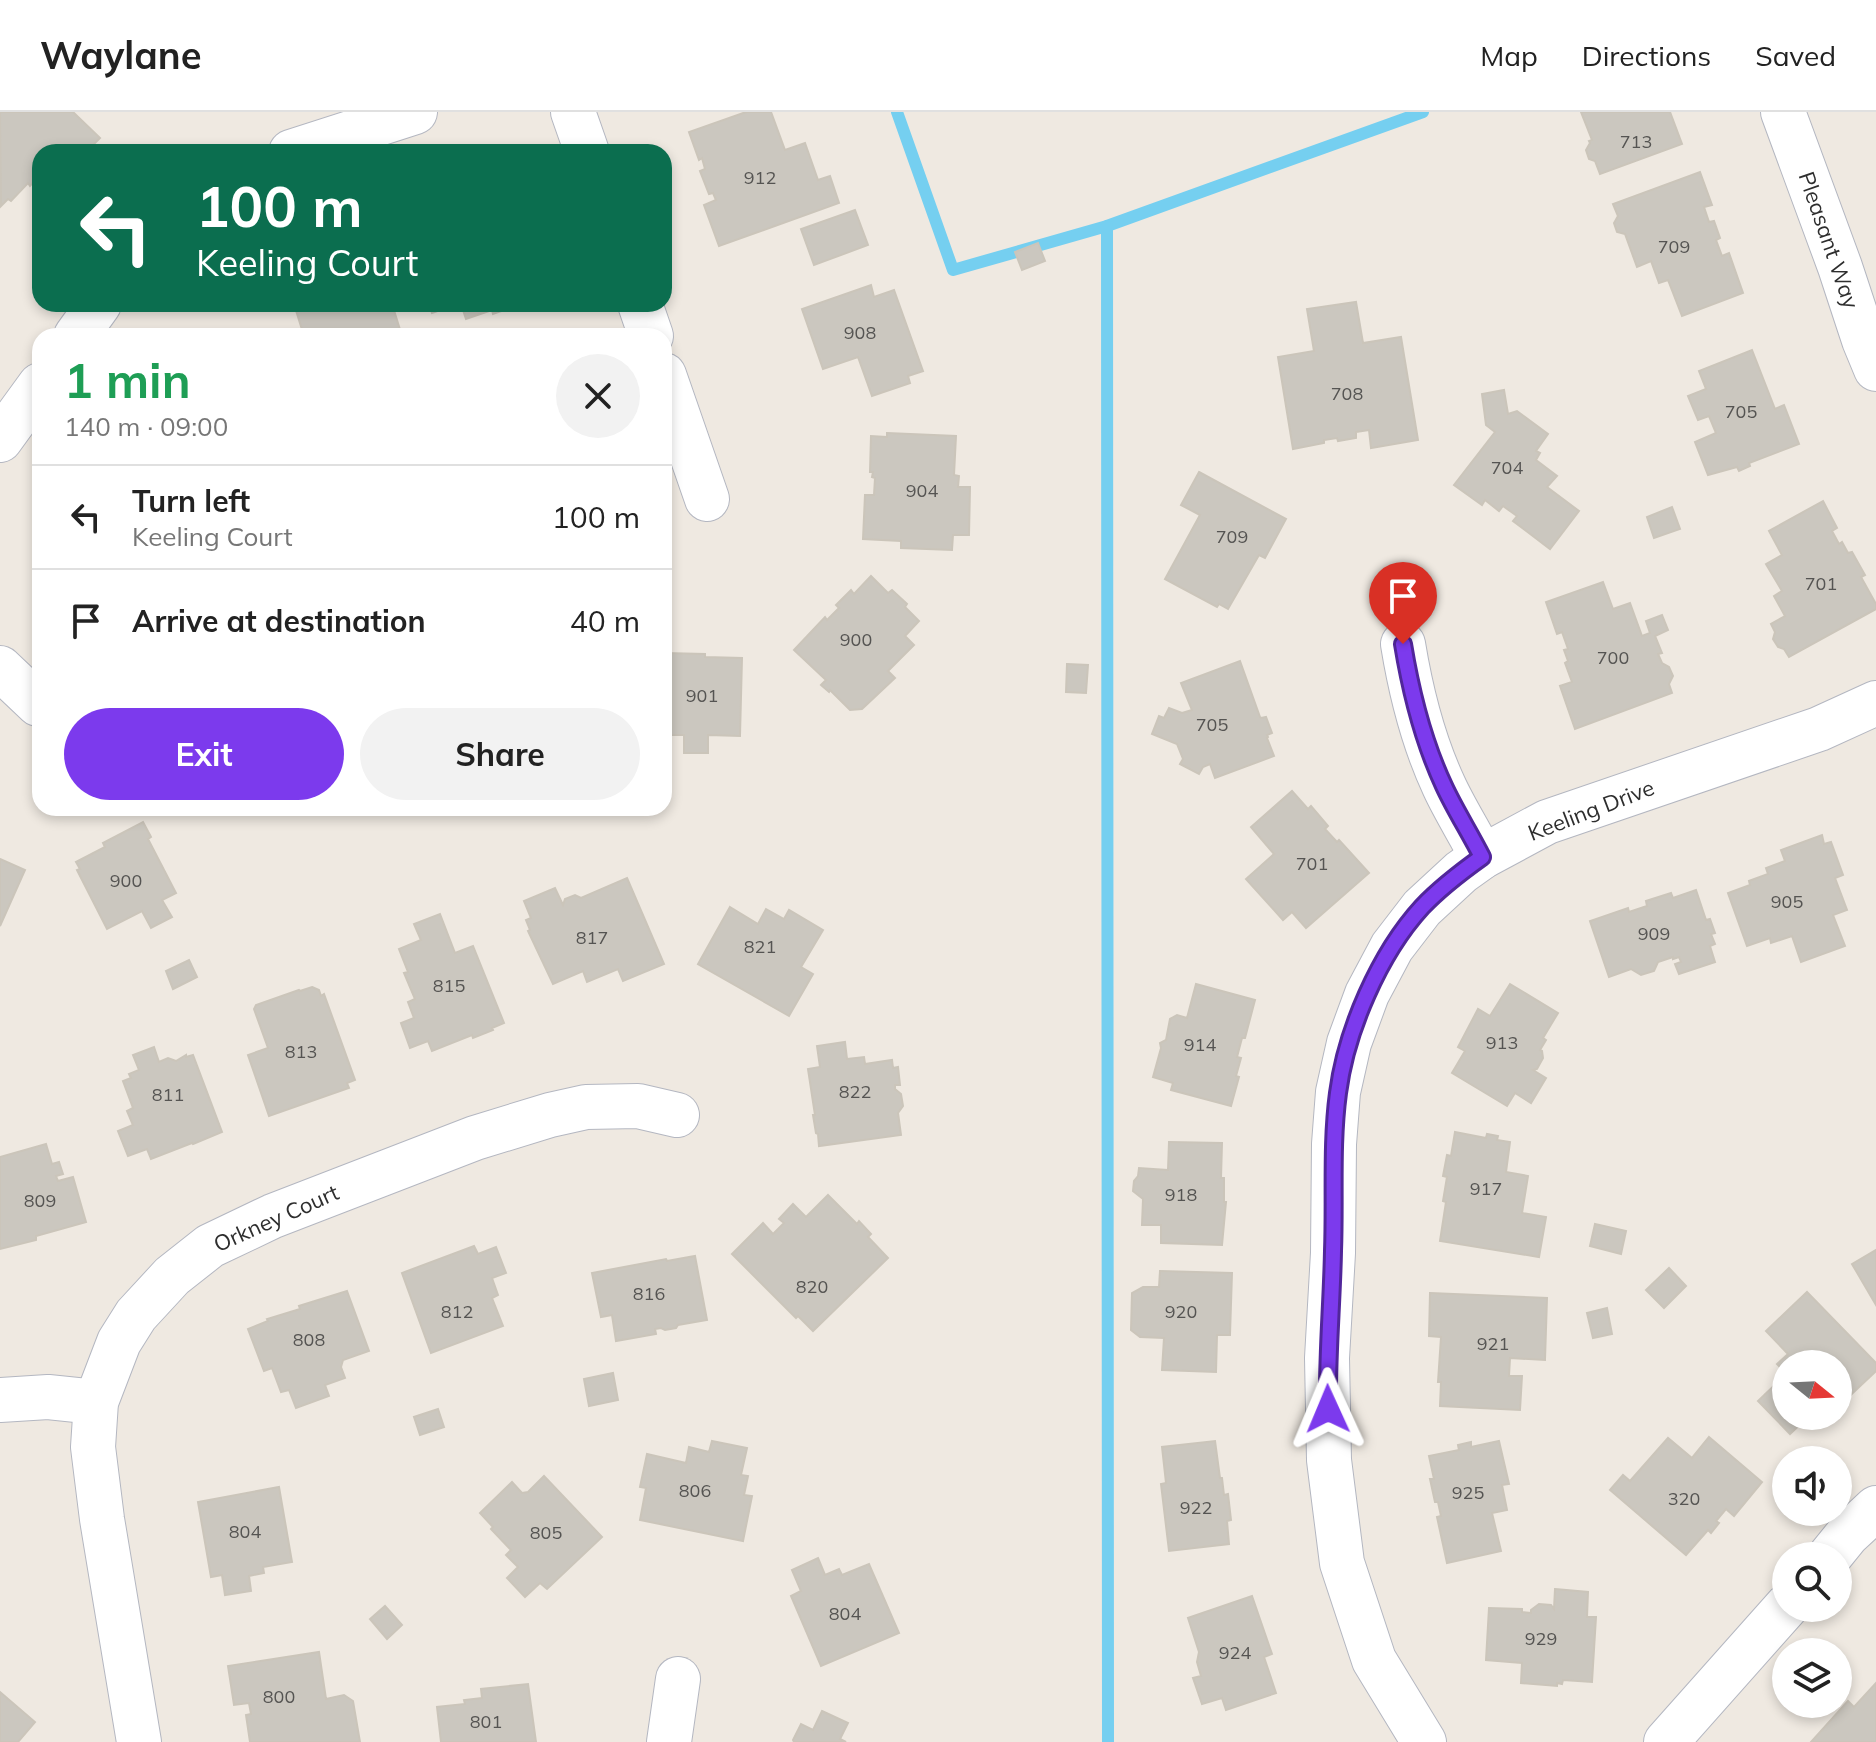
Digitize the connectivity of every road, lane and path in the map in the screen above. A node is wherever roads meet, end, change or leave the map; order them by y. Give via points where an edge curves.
1 (415, 112) edge
2 (573, 112) edge
3 (1783, 112) edge
4 (316, 144) edge
5 (584, 144) edge
6 (1876, 369) edge
7 (32, 396) edge
8 (672, 398) edge
9 (0, 440) edge
10 (707, 499) dead end
11 (1403, 644) dead end
12 (0, 668) edge
13 (32, 698) edge
14 (1876, 703) edge
15 (1482, 857) junction
16 (677, 1115) dead end
17 (0, 1400) edge
18 (96, 1402) junction
19 (1876, 1508) edge
20 (1841, 1542) edge
21 (1773, 1622) edge
22 (678, 1679) dead end
23 (139, 1742) edge
24 (669, 1742) edge
25 (1424, 1742) edge
26 (1666, 1742) edge

1 - 4 street
2 - 5 street
3 - 6 street, Pleasant Way
7 - 9 street
8 - 10 street
11 - 15 street via 1426,743
12 - 13 street
14 - 15 street, Keeling Drive via 1819,729 1547,822
15 - 25 street, Keeling Drive via 1422,908 1392,947 1367,994 1346,1055 1334,1144 1327,1372 1329,1460 1342,1563 1374,1660
16 - 18 street, Orkney Court via 638,1106 586,1107 550,1115 475,1138 273,1216 210,1246 136,1315 119,1342
17 - 18 street
18 - 23 street, Orkney Court via 93,1447 102,1519
19 - 20 street
21 - 26 street
22 - 24 street

